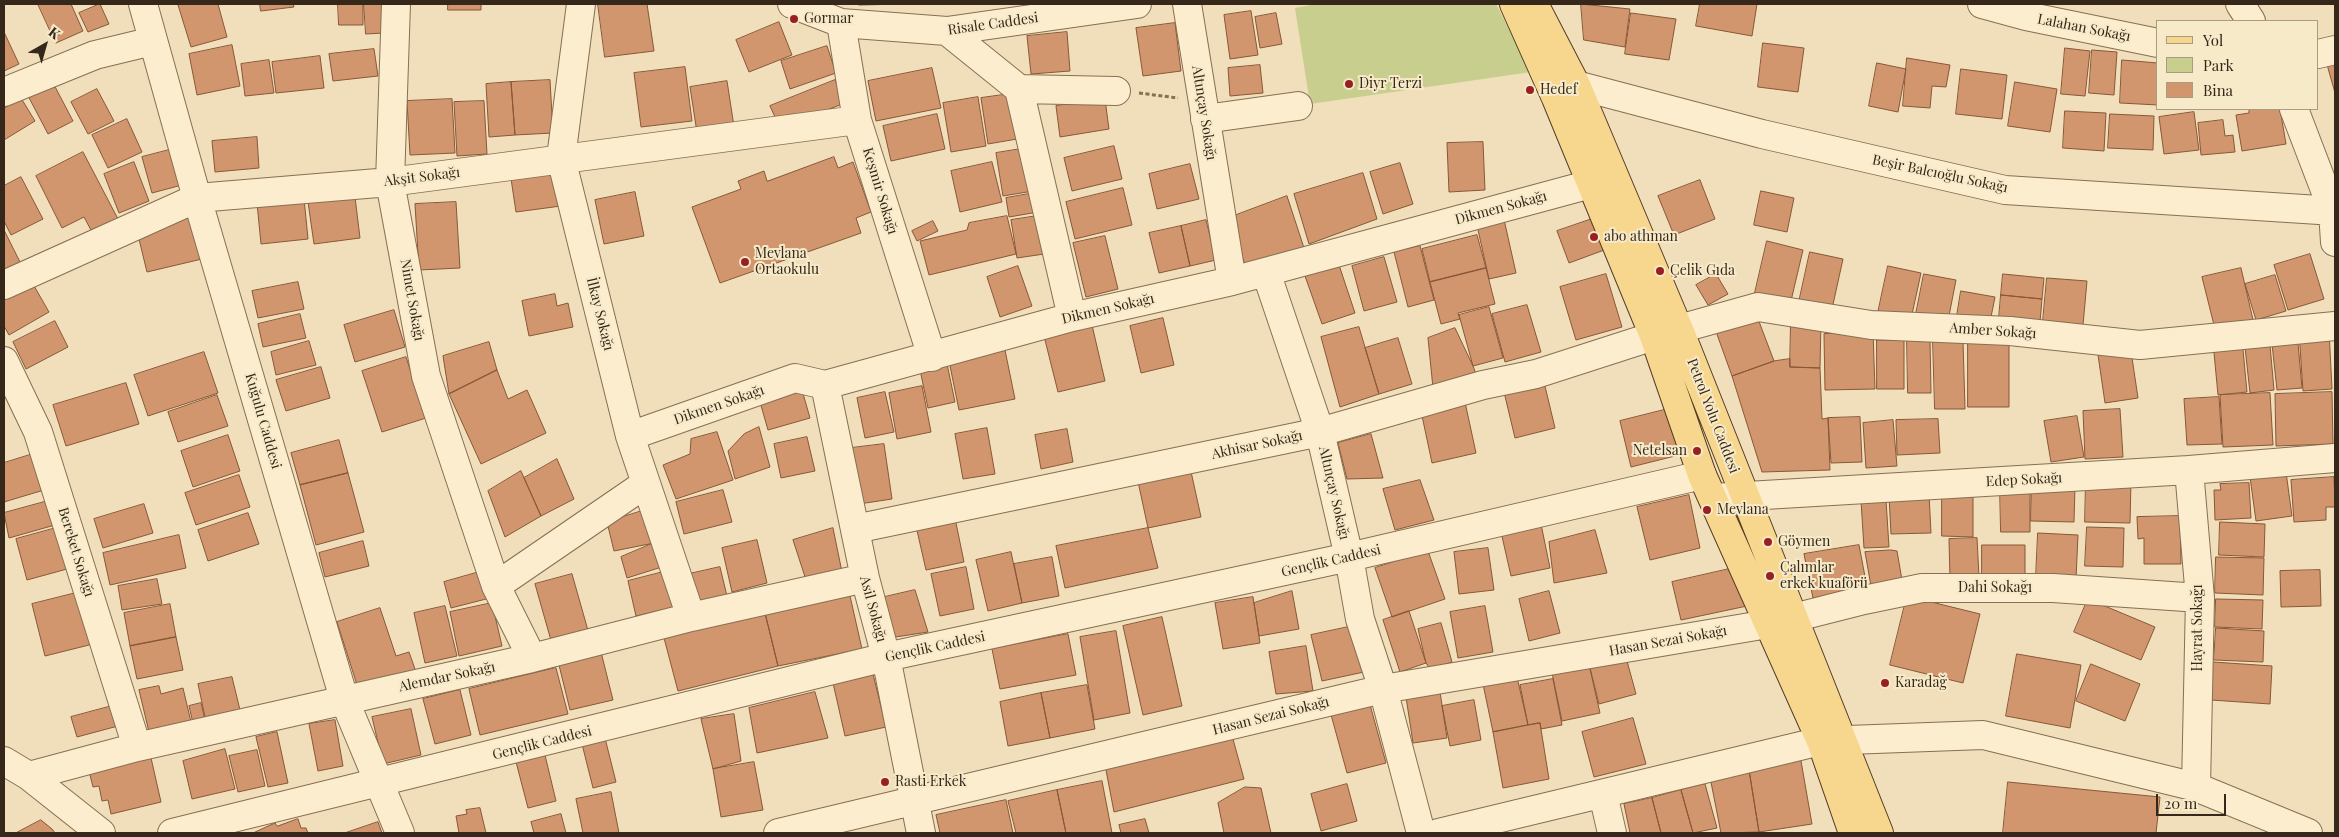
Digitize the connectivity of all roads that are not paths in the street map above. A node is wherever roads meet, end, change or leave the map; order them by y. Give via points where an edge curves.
1 (143, 4) edge
2 (396, 4) edge
3 (581, 4) edge
4 (792, 4) edge
5 (1128, 4) edge
6 (1187, 4) edge
7 (1514, 4) edge
8 (1534, 4) edge
9 (1982, 4) edge
10 (2240, 4) edge
11 (2250, 20) edge
12 (841, 22) junction
13 (947, 31) junction
14 (153, 41) junction
15 (2156, 43) edge
16 (2335, 50) edge
17 (2319, 54) edge
18 (1019, 89) junction
19 (1116, 91) road end
20 (1566, 91) junction
21 (4, 92) edge
22 (1298, 106) dead end
23 (1204, 110) junction
24 (2294, 110) edge
25 (857, 120) junction
26 (561, 158) junction
27 (390, 182) junction
28 (1591, 184) junction
29 (197, 198) junction
30 (2334, 211) edge
31 (2335, 242) edge
32 (1266, 272) junction
33 (1232, 281) junction
34 (4, 285) edge
35 (1072, 316) junction
36 (2335, 326) edge
37 (1666, 333) junction
38 (932, 356) junction
39 (4, 361) edge
40 (825, 385) junction
41 (1320, 432) junction
42 (630, 436) junction
43 (2335, 458) edge
44 (2189, 470) junction
45 (645, 484) junction
46 (1708, 487) junction
47 (1745, 497) junction
48 (855, 529) junction
49 (1348, 557) junction
50 (865, 578) junction
51 (496, 586) junction
52 (2200, 598) junction
53 (690, 618) junction
54 (1780, 621) junction
55 (532, 658) junction
56 (886, 658) junction
57 (1383, 689) junction
58 (344, 699) junction
59 (1831, 741) junction
60 (137, 747) junction
61 (4, 761) edge
62 (28, 776) junction
63 (380, 783) junction
64 (2196, 787) junction
65 (1603, 794) junction
66 (915, 802) junction
67 (101, 833) edge
68 (172, 833) edge
69 (400, 833) edge
70 (778, 833) edge
71 (921, 833) edge
72 (1421, 833) edge
73 (1438, 833) edge
74 (1612, 833) edge
75 (1853, 833) edge
76 (1879, 833) edge
77 (2308, 833) edge

1 - 14 street, Kuğulu Caddesi
2 - 27 street, Nimet Sokağı
3 - 26 street, İlkay Sokağı
4 - 12 street, Risale Caddesi
5 - 13 street, Risale Caddesi
6 - 23 street, Altınçay Sokağı
7 - 20 main road, Petrol Yolu Caddesi
8 - 20 main road, Petrol Yolu Caddesi
9 - 15 street, Lalahan Sokağı
10 - 11 street
12 - 13 street, Risale Caddesi
12 - 25 street, Keşmir Sokağı
13 - 18 street
14 - 21 street via 96,56
14 - 29 street, Kuğulu Caddesi
16 - 17 street
18 - 19 street
18 - 35 street
20 - 28 main road, Petrol Yolu Caddesi
20 - 30 street, Beşir Balcıoğlu Sokağı via 2005,190
20 - 37 main road, Petrol Yolu Caddesi
22 - 23 street
23 - 33 street, Altınçay Sokağı
24 - 30 street
25 - 26 street, Akşit Sokağı
25 - 38 street, Keşmir Sokağı
26 - 27 street, Akşit Sokağı
26 - 42 street, İlkay Sokağı
27 - 29 street, Akşit Sokağı
27 - 51 street, Nimet Sokağı via 426,376
28 - 32 street, Dikmen Sokağı
28 - 37 main road, Petrol Yolu Caddesi
29 - 34 street, Akşit Sokağı
29 - 58 street, Kuğulu Caddesi
30 - 31 street
32 - 33 street, Dikmen Sokağı
32 - 41 street, Altınçay Sokağı
33 - 35 street, Dikmen Sokağı
35 - 38 street, Dikmen Sokağı
36 - 37 street, Amber Sokağı via 2140,345 2010,331 1871,325 1758,307
37 - 41 street, Akhisar Sokağı via 1536,374 1482,385
37 - 46 main road, Petrol Yolu Caddesi
37 - 47 main road, Petrol Yolu Caddesi
38 - 40 street, Dikmen Sokağı
39 - 60 street, Bereket Sokağı via 38,432
40 - 42 street, Dikmen Sokağı via 795,378
40 - 48 street, Asil Sokağı
41 - 48 street, Akhisar Sokağı
41 - 49 street, Altınçay Sokağı
42 - 45 street, İlkay Sokağı
43 - 44 street, Edep Sokağı
44 - 47 street, Edep Sokağı
44 - 52 street, Hayrat Sokağı
45 - 51 street
45 - 53 street, İlkay Sokağı
46 - 47 street, Edep Sokağı
46 - 49 street, Gençlik Caddesi
46 - 54 main road, Petrol Yolu Caddesi
47 - 54 main road, Petrol Yolu Caddesi
48 - 50 street, Asil Sokağı
49 - 56 street, Gençlik Caddesi
49 - 57 street, Altınçay Sokağı via 1360,619
50 - 53 street, Alemdar Sokağı
50 - 56 street, Asil Sokağı
51 - 55 street, Nimet Sokağı
52 - 54 street, Dahi Sokağı via 2053,588 1922,588
52 - 64 street, Hayrat Sokağı
53 - 55 street, Alemdar Sokağı
54 - 57 street, Hasan Sezai Sokağı
54 - 59 main road, Petrol Yolu Caddesi
55 - 58 street, Alemdar Sokağı
56 - 63 street, Gençlik Caddesi
56 - 66 street, Asil Sokağı
57 - 66 street, Hasan Sezai Sokağı
57 - 72 street, Altınçay Sokağı
58 - 60 street, Alemdar Sokağı
58 - 63 street, Kuğulu Caddesi
59 - 64 street via 1983,735
59 - 65 street
59 - 75 main road, Petrol Yolu Caddesi
59 - 76 main road, Petrol Yolu Caddesi
60 - 62 street, Alemdar Sokağı
61 - 62 street
62 - 67 street
63 - 68 street, Gençlik Caddesi
63 - 69 street, Kuğulu Caddesi
64 - 77 street
65 - 73 street
65 - 74 street
66 - 70 street, Hasan Sezai Sokağı
66 - 71 street, Asil Sokağı

